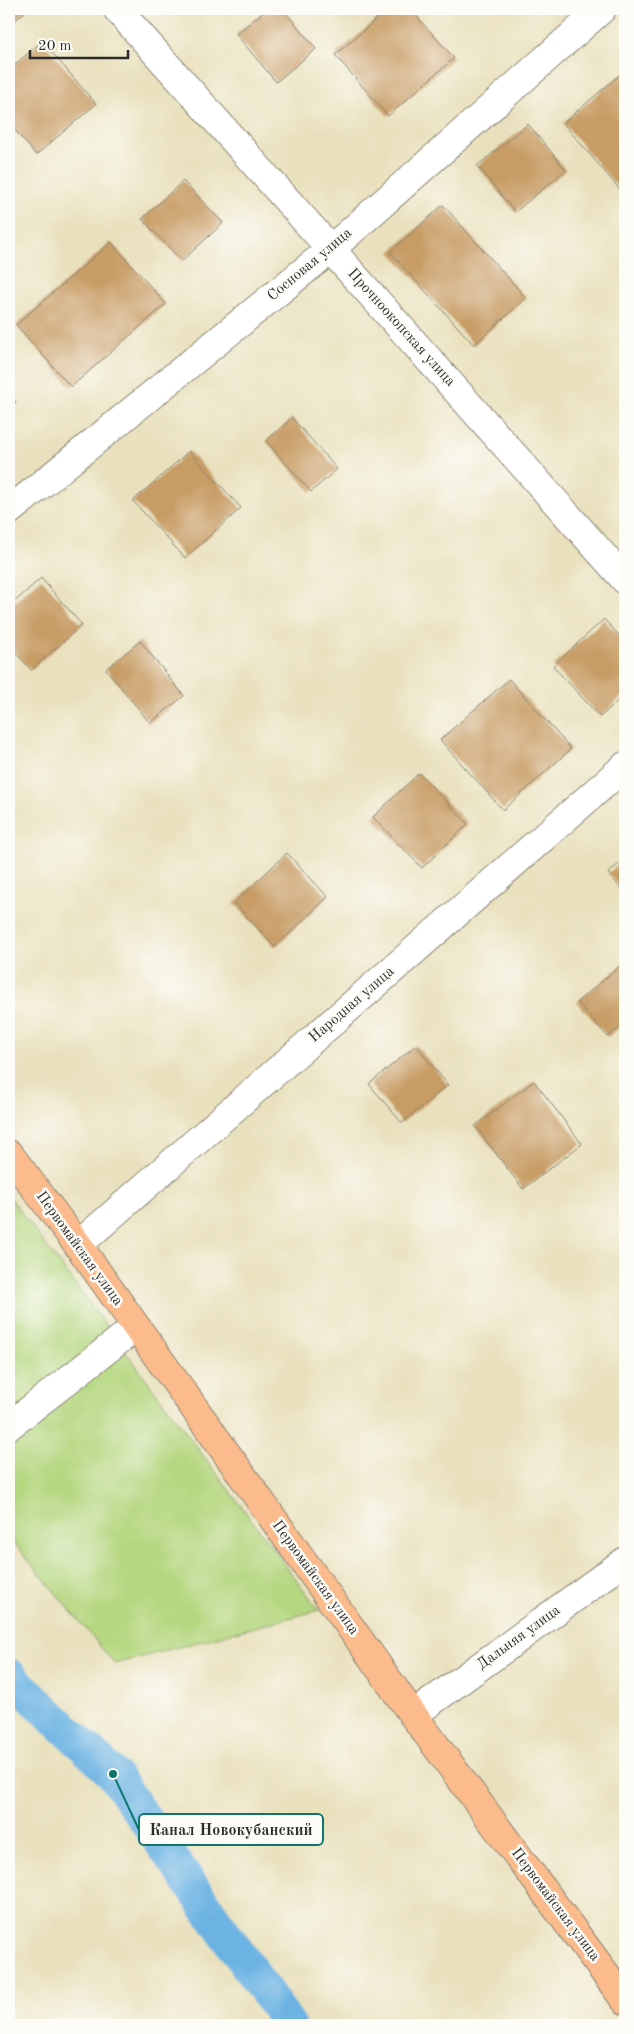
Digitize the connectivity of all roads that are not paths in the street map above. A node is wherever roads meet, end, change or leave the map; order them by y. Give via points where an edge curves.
1 (117, 9) edge
2 (602, 9) edge
3 (331, 249) junction
4 (9, 511) edge
5 (625, 580) edge
6 (625, 766) edge
7 (9, 1154) edge
8 (78, 1244) junction
9 (136, 1327) junction
10 (9, 1426) edge
11 (625, 1561) edge
12 (413, 1714) junction
13 (625, 2000) edge

1 - 3 street, Прочноокопская улица
2 - 3 street, Сосновая улица
3 - 4 street, Сосновая улица
3 - 5 street, Прочноокопская улица
6 - 8 street, Народная улица
7 - 8 main road, Первомайская улица
8 - 9 main road, Первомайская улица
9 - 10 street
9 - 12 main road, Первомайская улица
11 - 12 street, Дальняя улица
12 - 13 main road, Первомайская улица

